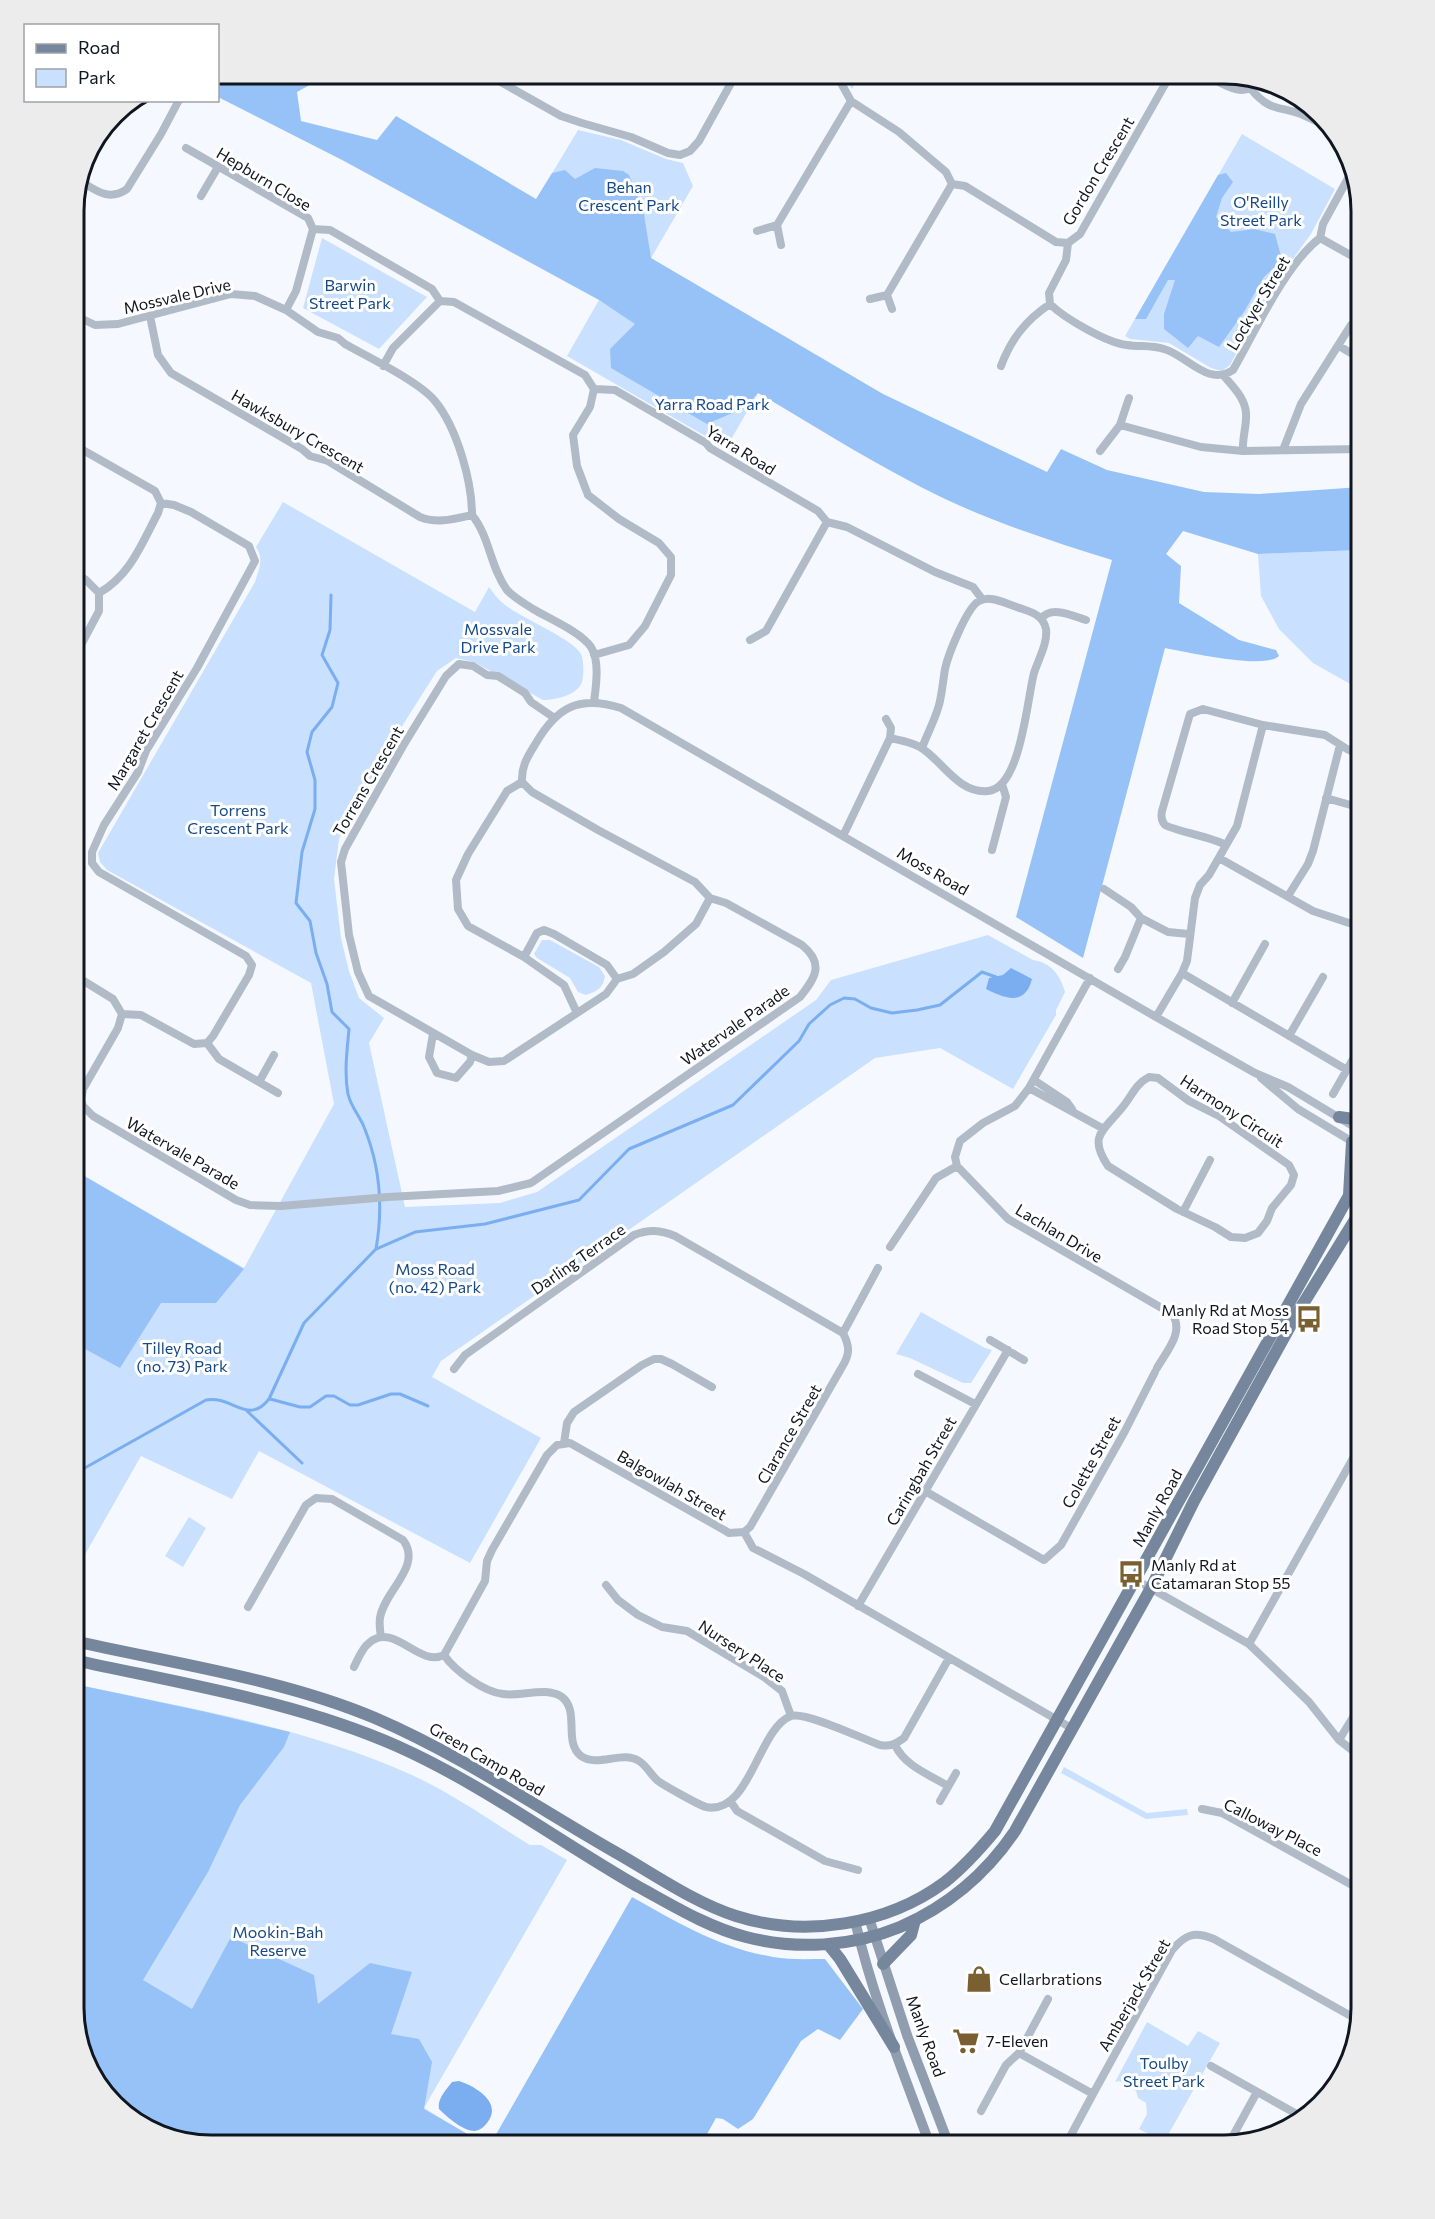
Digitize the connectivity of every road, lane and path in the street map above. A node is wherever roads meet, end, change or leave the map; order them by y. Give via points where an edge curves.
1 (504, 84) edge
2 (730, 84) edge
3 (842, 84) edge
4 (1165, 84) edge
5 (1223, 84) edge
6 (1251, 89) joint
7 (851, 101) junction
8 (178, 102) edge
9 (1314, 120) edge
10 (186, 148) dead end
11 (218, 167) junction
12 (1347, 180) edge
13 (952, 184) junction
14 (87, 185) edge
15 (201, 196) dead end
16 (777, 225) junction
17 (313, 229) junction
18 (757, 231) dead end
19 (1320, 238) junction
20 (1068, 243) junction
21 (782, 246) dead end
22 (1351, 255) edge
23 (887, 295) junction
24 (870, 299) dead end
25 (440, 301) junction
26 (1050, 304) junction
27 (892, 309) dead end
28 (286, 310) junction
29 (150, 316) junction
30 (84, 320) edge
31 (1350, 325) dead end
32 (1339, 346) junction
33 (1351, 353) edge
34 (383, 366) junction
35 (1001, 366) dead end
36 (1224, 376) junction
37 (594, 389) junction
38 (1129, 398) dead end
39 (1120, 424) junction
40 (1351, 449) edge
41 (84, 450) edge
42 (1283, 450) junction
43 (1100, 451) dead end
44 (1243, 451) junction
45 (161, 503) junction
46 (472, 515) junction
47 (827, 522) junction
48 (84, 579) edge
49 (99, 593) junction
50 (982, 599) junction
51 (1041, 619) junction
52 (1086, 620) dead end
53 (84, 639) edge
54 (750, 640) dead end
55 (594, 656) junction
56 (594, 702) junction
57 (554, 717) junction
58 (886, 719) dead end
59 (1263, 725) junction
60 (890, 738) junction
61 (1340, 745) junction
62 (922, 748) junction
63 (1351, 750) edge
64 (522, 782) junction
65 (1002, 784) junction
66 (1326, 798) junction
67 (1351, 805) edge
68 (843, 836) junction
69 (1226, 845) junction
70 (992, 850) dead end
71 (1219, 858) junction
72 (1104, 889) dead end
73 (1288, 896) junction
74 (710, 898) junction
75 (1140, 918) junction
76 (1351, 923) edge
77 (1189, 934) junction
78 (1265, 944) dead end
79 (524, 957) junction
80 (1118, 969) dead end
81 (1182, 973) junction
82 (1323, 977) dead end
83 (1090, 978) junction
84 (617, 979) junction
85 (84, 981) edge
86 (1232, 1003) junction
87 (577, 1013) junction
88 (122, 1014) junction
89 (1156, 1017) junction
90 (433, 1034) junction
91 (1289, 1036) junction
92 (207, 1043) junction
93 (274, 1055) dead end
94 (472, 1055) junction
95 (1351, 1063) edge
96 (1347, 1070) junction
97 (1255, 1073) junction
98 (1034, 1080) junction
99 (260, 1082) junction
100 (84, 1087) edge
101 (1029, 1088) junction
102 (278, 1093) dead end
103 (1333, 1094) dead end
104 (84, 1107) edge
105 (1073, 1110) junction
106 (1339, 1117) junction
107 (1351, 1119) edge
108 (1351, 1124) edge
109 (1102, 1128) junction
110 (1351, 1140) edge
111 (1210, 1160) dead end
112 (957, 1166) junction
113 (1351, 1183) edge
114 (1351, 1193) edge
115 (1349, 1196) junction
116 (1183, 1212) junction
117 (1351, 1228) edge
118 (890, 1247) dead end
119 (878, 1268) dead end
120 (1177, 1321) joint
121 (843, 1333) junction
122 (990, 1340) dead end
123 (1008, 1350) junction
124 (1024, 1360) dead end
125 (454, 1369) dead end
126 (918, 1374) dead end
127 (712, 1387) dead end
128 (975, 1404) junction
129 (564, 1443) junction
130 (1351, 1463) edge
131 (925, 1491) junction
132 (744, 1532) junction
133 (1136, 1580) junction
134 (606, 1585) dead end
135 (1151, 1588) junction
136 (858, 1606) junction
137 (248, 1607) dead end
138 (381, 1637) junction
139 (84, 1643) edge
140 (1249, 1644) junction
141 (444, 1655) junction
142 (949, 1658) junction
143 (84, 1662) edge
144 (354, 1667) dead end
145 (791, 1716) junction
146 (1058, 1721) junction
147 (1351, 1721) edge
148 (1073, 1729) junction
149 (1339, 1740) junction
150 (895, 1745) junction
151 (1351, 1749) edge
152 (956, 1773) dead end
153 (948, 1786) junction
154 (940, 1801) dead end
155 (731, 1802) junction
156 (1202, 1809) dead end
157 (858, 1870) dead end
158 (1351, 1884) edge
159 (869, 1918) junction
160 (915, 1920) junction
161 (855, 1922) junction
162 (874, 1936) junction
163 (859, 1940) junction
164 (828, 1944) junction
165 (883, 1964) junction
166 (1048, 1999) dead end
167 (1351, 2016) edge
168 (894, 2047) junction
169 (1019, 2053) junction
170 (1211, 2066) dead end
171 (1257, 2092) junction
172 (1093, 2094) junction
173 (981, 2111) dead end
174 (1296, 2113) edge
175 (1234, 2134) edge
176 (926, 2135) edge
177 (945, 2135) edge
178 (1071, 2135) edge

1 - 2 street via 561,116 680,155 699,141
3 - 7 street, Gordon Crescent
4 - 20 street, Gordon Crescent via 1080,234
5 - 6 street via 1244,91
6 - 9 street via 1275,109
7 - 13 street, Gordon Crescent via 899,132 946,172
7 - 16 street
8 - 14 street via 127,189 111,196
10 - 11 street, Hepburn Close
11 - 15 street
11 - 17 street, Hepburn Close via 308,218
12 - 19 street, Lockyer Street via 1323,224
13 - 20 street, Gordon Crescent via 965,186 1056,242
13 - 23 street
16 - 18 street
16 - 21 street
17 - 25 street via 330,230 432,289
17 - 28 street, Hepburn Close via 296,291
19 - 22 street
19 - 36 street, Lockyer Street via 1309,246 1279,289 1233,370
20 - 26 street via 1066,260 1049,293
23 - 24 street
23 - 27 street
25 - 34 street via 393,348
25 - 37 street via 454,302 585,375
26 - 35 street via 1032,316 1008,347
26 - 36 street via 1112,342 1165,349 1213,376
28 - 29 street, Mossvale Drive via 255,296 231,294
28 - 34 street, Mossvale Drive via 318,332 338,338
29 - 30 street, Mossvale Drive via 118,324 96,325
29 - 46 street, Hawksbury Crescent via 158,355 171,373 420,517 440,522
31 - 32 street
32 - 33 street
32 - 42 street via 1301,404
34 - 46 street, Mossvale Drive via 435,400 450,424 472,495
36 - 44 street via 1241,397 1246,413
37 - 47 street, Yarra Road via 615,390 818,511
37 - 55 street via 590,406 573,435 577,466 588,495 659,543 671,557 671,575 645,626 629,645
38 - 39 street
39 - 43 street
39 - 44 street via 1201,447
40 - 42 street
41 - 45 street via 155,491
42 - 44 street
45 - 49 street via 125,572 114,585
45 - 92 street, Margaret Crescent via 191,512 249,546 255,561 146,751 138,772 104,825 92,852 92,863 99,872 246,956 252,965
46 - 55 street, Mossvale Drive via 482,527 495,569 507,589 584,640
47 - 50 street, Yarra Road via 847,527 973,587
47 - 54 street via 766,632
48 - 49 street
49 - 53 street via 99,611
50 - 51 street via 997,600
50 - 62 street via 970,612 950,654 938,708
51 - 52 street via 1053,611
51 - 65 street via 1046,628 1045,638 1024,728 1013,765
55 - 56 street
56 - 57 street via 574,705
56 - 68 street, Moss Road via 621,708
57 - 64 street via 526,760
57 - 90 street, Torrens Crescent via 498,676 459,664 446,676 345,849 341,862 349,935 369,996
58 - 60 street via 891,728
59 - 61 street via 1324,735
59 - 69 street via 1237,826
59 - 69 street via 1203,709 1190,714 1161,819 1169,828 1200,834
60 - 62 street
60 - 68 street
61 - 63 street
61 - 66 street
62 - 65 street via 968,786 987,791
64 - 74 street, Watervale Parade via 569,814 694,882
64 - 79 street via 507,791 496,806 456,880 458,909 468,926
65 - 70 street via 1005,797
66 - 67 street
66 - 73 street via 1308,864
68 - 83 street, Moss Road
69 - 71 street
71 - 73 street
71 - 77 street via 1200,885
72 - 75 street
73 - 76 street
74 - 84 street, Torrens Crescent via 696,924 664,952 633,974
74 - 104 street, Watervale Parade via 802,945 816,965 815,979 800,997 531,1183 498,1191 250,1205 93,1116
75 - 77 street via 1168,932
75 - 80 street
77 - 81 street
78 - 86 street
79 - 84 street via 537,933 544,930 607,965
79 - 87 street via 564,985
81 - 86 street
81 - 89 street
82 - 91 street
83 - 89 street, Moss Road
83 - 98 street
84 - 87 street, Torrens Crescent via 606,994
85 - 88 street via 112,999
86 - 91 street
87 - 94 street, Torrens Crescent via 504,1061 489,1062
88 - 92 street via 141,1015 194,1044
88 - 100 street
89 - 97 street, Moss Road
90 - 94 street, Torrens Crescent
90 - 94 street via 429,1057 437,1073 456,1078
91 - 96 street
92 - 99 street via 219,1059
93 - 99 street
95 - 96 street
96 - 103 street
97 - 106 street, Moss Road
97 - 110 street, Moss Road via 1298,1109
98 - 101 street
98 - 105 street
99 - 102 street
101 - 105 street
101 - 112 street via 1015,1106 960,1141 955,1157
105 - 109 street
106 - 107 main road
106 - 108 street, Moss Road
109 - 116 street, Harmony Circuit via 1098,1143 1108,1166
109 - 116 street, Harmony Circuit via 1141,1081 1158,1078 1279,1157 1294,1175 1258,1233 1245,1238 1231,1238
111 - 116 street
112 - 118 street via 936,1178
112 - 120 street, Lachlan Drive via 1008,1220 1172,1314
113 - 115 main road
114 - 115 main road, Manly Road
115 - 133 main road, Manly Road
117 - 135 main road, Manly Road via 1298,1312
119 - 121 street
120 - 131 street, Colette Street via 1176,1335 1125,1431 1061,1545 1044,1560
121 - 125 street, Darling Terrace via 675,1236 645,1230 465,1355
121 - 132 street, Clarance Street via 849,1345 848,1356
122 - 123 street
123 - 124 street
123 - 128 street, Caringbah Street
126 - 128 street
127 - 129 street via 672,1364 654,1359 574,1412 567,1423
128 - 131 street, Caringbah Street
129 - 132 street, Balgowlah Street via 578,1447 729,1533
129 - 141 street via 546,1455 492,1550 485,1581
130 - 140 street
131 - 136 street, Caringbah Street
132 - 136 street, Balgowlah Street via 753,1548
133 - 135 street
133 - 146 main road, Manly Road
134 - 145 street, Nursery Place via 618,1600 639,1615 662,1627 687,1631 764,1677 782,1691
135 - 140 street
135 - 148 main road, Manly Road
136 - 142 street, Balgowlah Street
137 - 138 street via 306,1505 316,1498 332,1499 408,1546 409,1562 383,1607
138 - 141 street via 394,1639 427,1657
138 - 144 street via 367,1644
139 - 161 main road, Green Camp Road via 263,1683 373,1718 470,1765 676,1888 735,1916 803,1927
140 - 149 street via 1309,1702
141 - 155 street via 459,1671 493,1692 552,1693 562,1698 569,1707 572,1737 581,1755 597,1760 638,1760 658,1780 705,1807 721,1807
142 - 146 street, Balgowlah Street
142 - 150 street via 904,1738
143 - 164 main road, Green Camp Road via 286,1707 353,1728 457,1776 578,1852 703,1921 759,1940
145 - 150 street via 806,1715 880,1745
145 - 155 street via 773,1733
146 - 148 street, Balgowlah Street
146 - 159 main road, Manly Road via 1003,1818 974,1856 944,1883 922,1896
147 - 149 street
148 - 160 main road, Manly Road via 1002,1851 963,1890
149 - 151 street
150 - 153 street via 907,1762
152 - 153 street
153 - 154 street
155 - 157 street via 737,1811 825,1861
156 - 158 street, Calloway Place via 1222,1812
159 - 161 main road, Green Camp Road
159 - 162 main road, Manly Road
160 - 162 main road, Manly Road
160 - 165 main road via 911,1935
161 - 163 main road, Manly Road
162 - 163 main road, Manly Road
162 - 165 main road, Manly Road
163 - 164 main road, Manly Road
163 - 168 main road, Manly Road
164 - 168 main road
165 - 177 main road, Manly Road
166 - 169 street
167 - 172 street, Amberjack Street via 1214,1939 1194,1934 1182,1939 1172,1950
168 - 176 main road, Manly Road
169 - 172 street
169 - 173 street via 1006,2065
170 - 171 street
171 - 174 street
171 - 175 street
172 - 178 street, Amberjack Street

